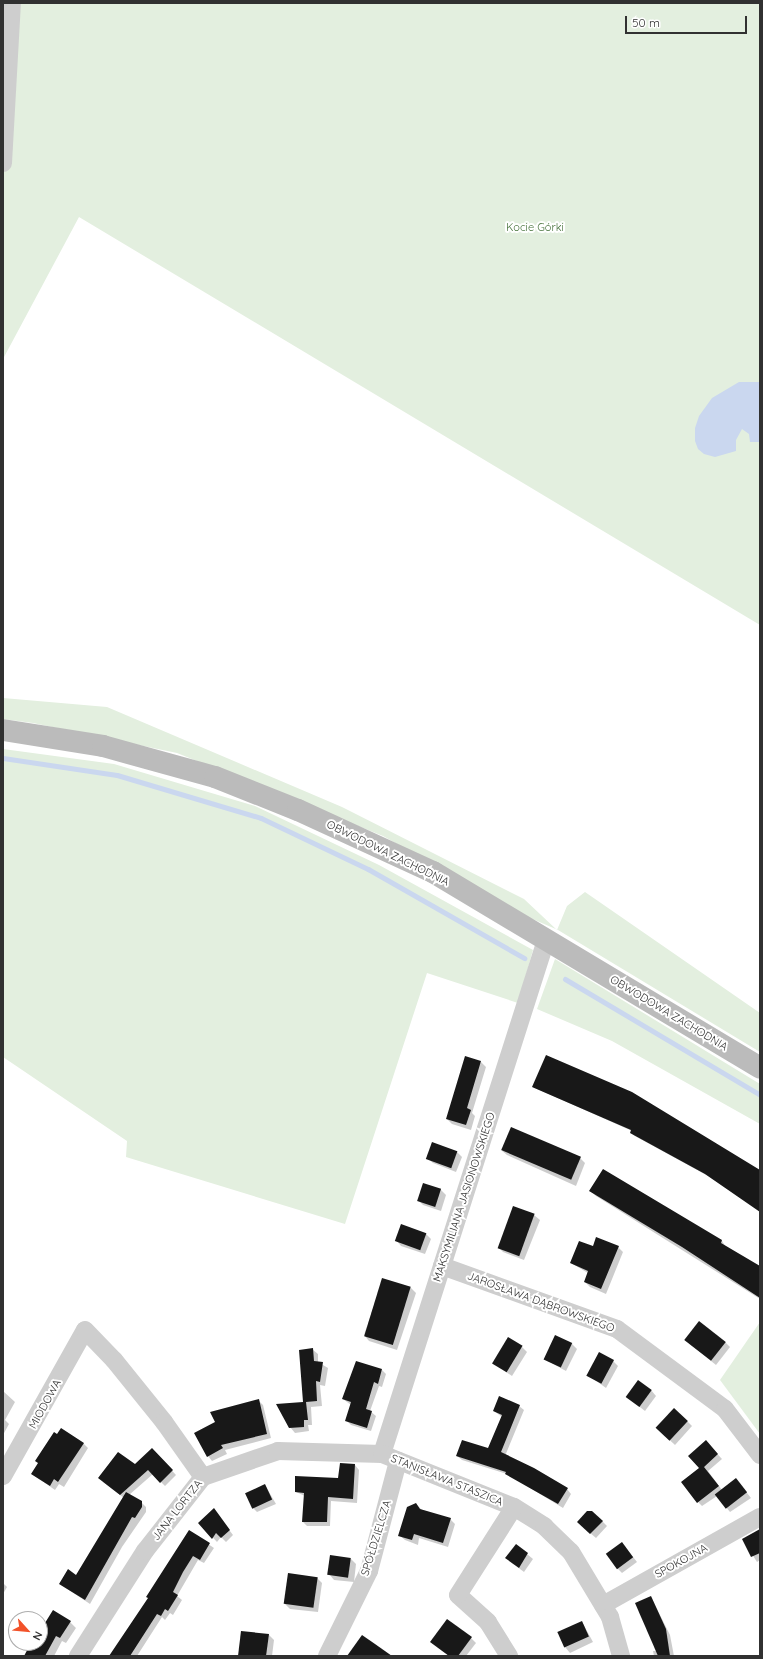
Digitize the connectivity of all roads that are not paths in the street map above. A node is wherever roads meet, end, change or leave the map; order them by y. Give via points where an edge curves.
1 (12, 3) edge
2 (3, 163) edge
3 (3, 730) edge
4 (546, 940) junction
5 (760, 1068) edge
6 (442, 1266) junction
7 (382, 1454) junction
8 (760, 1455) edge
9 (398, 1461) junction
10 (3, 1476) edge
11 (203, 1477) junction
12 (514, 1507) junction
13 (760, 1517) edge
14 (603, 1605) junction
15 (78, 1656) edge
16 (327, 1656) edge
17 (509, 1656) edge
18 (621, 1656) edge

1 - 2 street
3 - 4 main road, OBWODOWA ZACHODNIA via 103,746 215,777 298,810 432,872
4 - 5 main road, OBWODOWA ZACHODNIA
4 - 6 street, MAKSYMILIANA JASIONOWSKIEGO
6 - 7 street, MAKSYMILIANA JASIONOWSKIEGO
6 - 8 street, JAROSŁAWA DĄBROWSKIEGO via 617,1330 725,1409
7 - 9 street, STANISŁAWA STASZICA
7 - 11 street, JANA LORTZA via 278,1451
9 - 12 street, STANISŁAWA STASZICA via 449,1479
9 - 16 street, SPÓŁDZIELCZA via 369,1571
10 - 11 street, MIODOWA via 86,1330 164,1422
11 - 15 street, JANA LORTZA via 145,1551
12 - 14 street, STANISŁAWA STASZICA via 544,1526 571,1552
12 - 17 street via 458,1595 488,1622
13 - 14 street, SPOKOJNA
14 - 18 street, STANISŁAWA STASZICA via 610,1617

